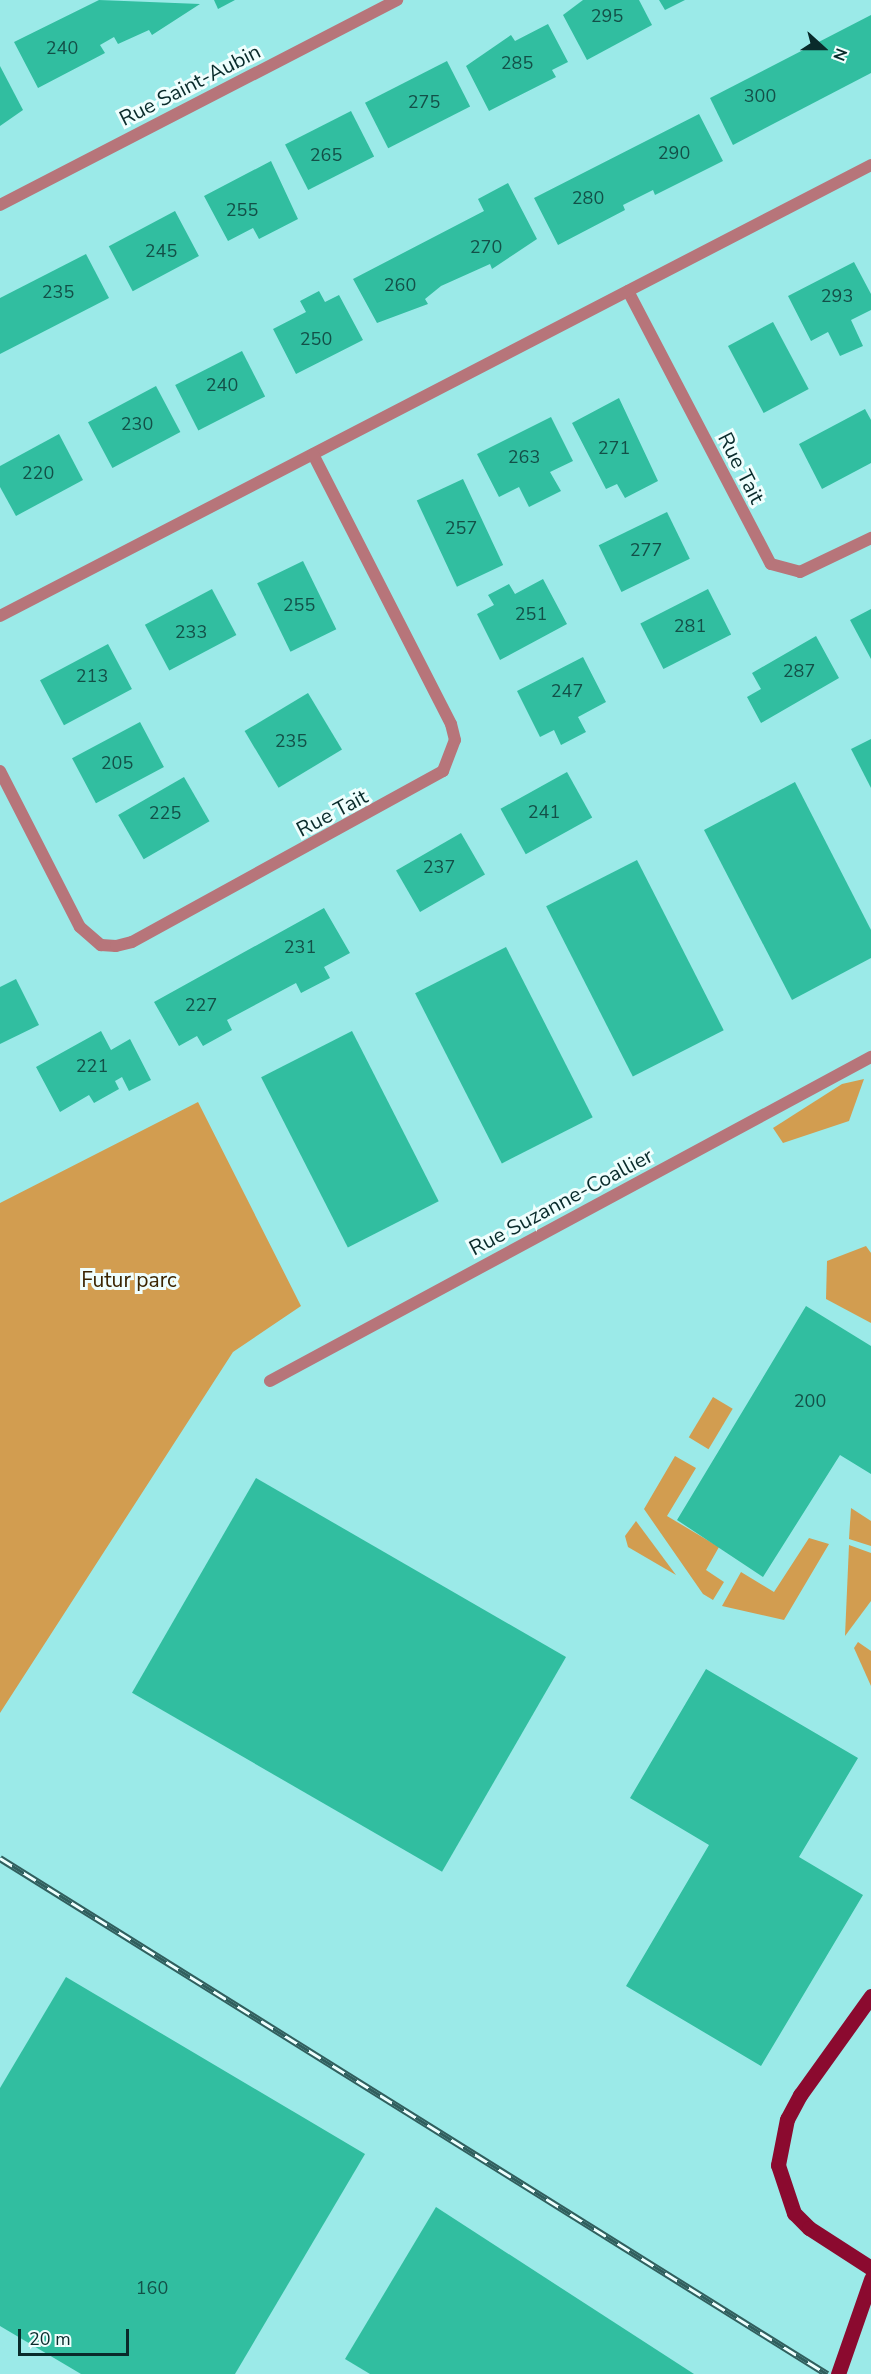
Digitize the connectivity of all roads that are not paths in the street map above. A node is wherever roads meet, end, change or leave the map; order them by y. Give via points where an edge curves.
1 (397, 0) edge
2 (871, 165) edge
3 (0, 205) edge
4 (627, 291) junction
5 (313, 454) junction
6 (871, 538) edge
7 (0, 616) edge
8 (0, 771) edge
9 (871, 1057) edge
10 (270, 1382) dead end
11 (871, 1996) edge
12 (871, 2268) edge
13 (871, 2279) edge
14 (838, 2374) edge

1 - 3 street, Rue Saint-Aubin
2 - 4 street
4 - 5 street
4 - 6 street, Rue Tait via 771,564 800,572
5 - 7 street
5 - 8 street, Rue Tait via 451,724 455,740 443,771 152,932 116,946 101,945 80,927
9 - 10 street, Rue Suzanne-Coallier
11 - 12 main road via 800,2095 781,2140 778,2165 787,2201 809,2228
13 - 14 main road

